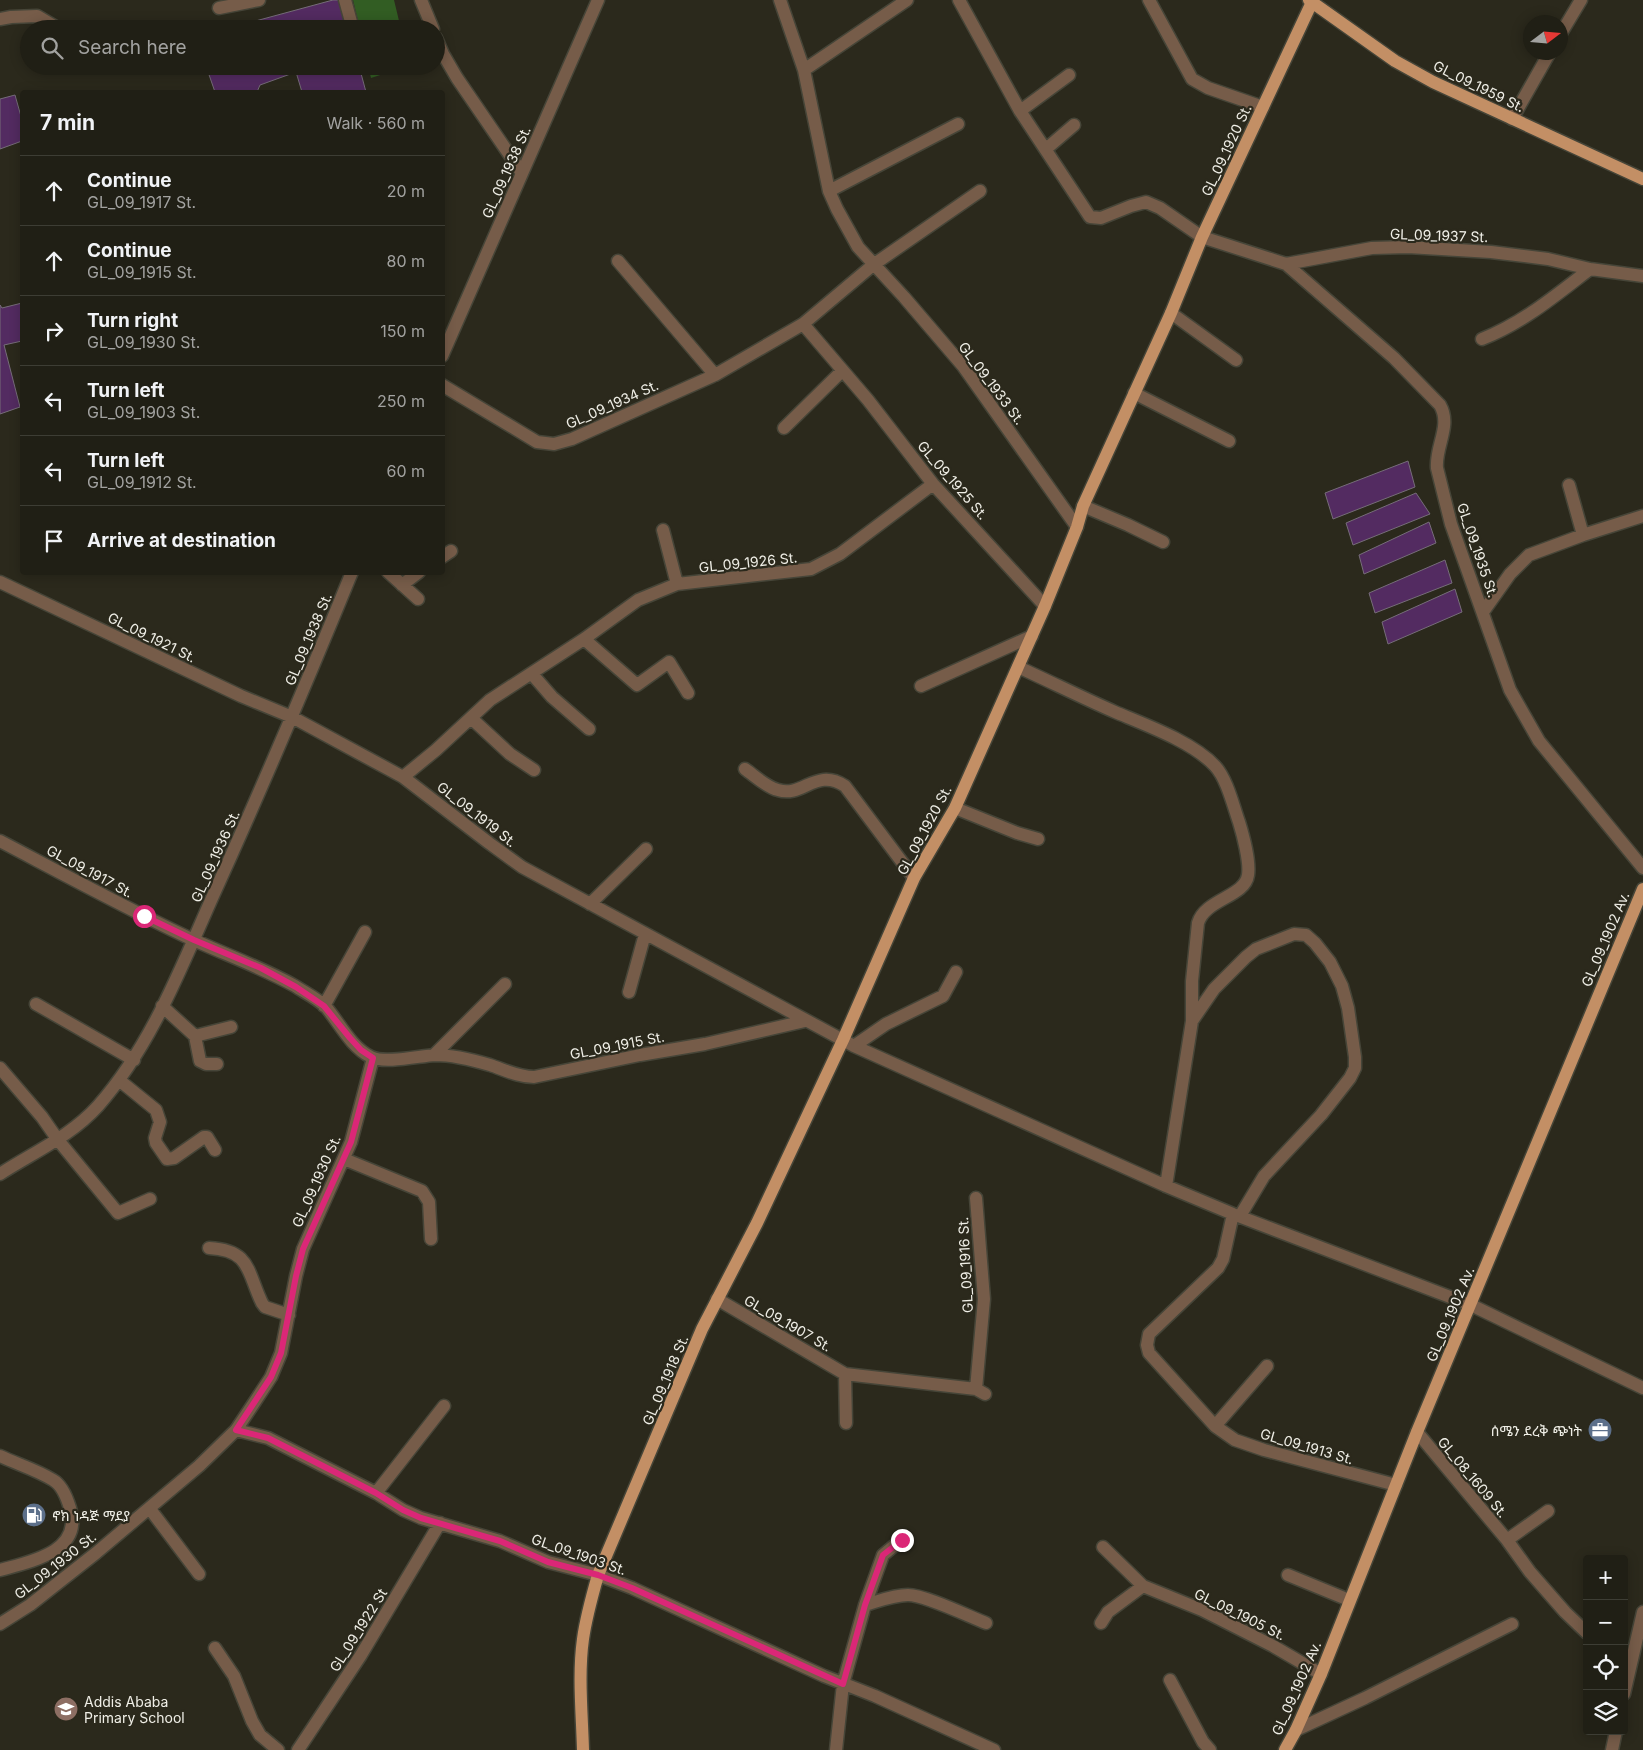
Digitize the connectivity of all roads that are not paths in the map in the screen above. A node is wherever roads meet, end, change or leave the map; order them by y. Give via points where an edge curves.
1 (259, 0) edge
2 (345, 0) edge
3 (421, 0) edge
4 (598, 0) edge
5 (780, 0) edge
6 (907, 0) edge
7 (958, 0) edge
8 (1149, 0) edge
9 (1581, 0) edge
10 (1312, 1) edge
11 (219, 8) dead end
12 (0, 19) edge
13 (44, 20) edge
14 (351, 20) edge
15 (429, 20) edge
16 (1568, 22) edge
17 (445, 57) edge
18 (1545, 60) edge
19 (804, 70) junction
20 (1069, 75) dead end
21 (1263, 107) junction
22 (1020, 111) junction
23 (1512, 119) junction
24 (958, 124) dead end
25 (1074, 125) dead end
26 (1046, 149) junction
27 (522, 173) junction
28 (1643, 179) edge
29 (829, 191) junction
30 (980, 191) dead end
31 (1202, 237) junction
32 (618, 261) dead end
33 (1286, 264) junction
34 (873, 265) junction
35 (1590, 268) junction
36 (1643, 276) edge
37 (1171, 313) junction
38 (803, 324) junction
39 (1482, 339) dead end
40 (445, 349) edge
41 (1236, 360) dead end
42 (842, 371) junction
43 (714, 374) junction
44 (445, 387) edge
45 (1134, 393) junction
46 (784, 428) dead end
47 (1229, 441) dead end
48 (933, 484) junction
49 (1569, 485) dead end
50 (1083, 506) junction
51 (1643, 516) edge
52 (1077, 527) junction
53 (663, 530) dead end
54 (1582, 534) junction
55 (1163, 542) dead end
56 (351, 575) edge
57 (392, 575) edge
58 (415, 575) edge
59 (0, 582) edge
60 (402, 584) junction
61 (677, 584) junction
62 (418, 599) dead end
63 (1045, 606) junction
64 (1483, 612) junction
65 (1032, 636) junction
66 (584, 639) junction
67 (1018, 667) junction
68 (532, 674) junction
69 (921, 686) dead end
70 (688, 693) dead end
71 (292, 717) junction
72 (471, 718) junction
73 (589, 729) dead end
74 (745, 769) dead end
75 (534, 770) dead end
76 (403, 777) junction
77 (955, 808) junction
78 (1038, 839) dead end
79 (0, 840) edge
80 (646, 849) dead end
81 (1643, 868) edge
82 (914, 878) junction
83 (1643, 888) edge
84 (590, 904) junction
85 (365, 932) dead end
86 (645, 934) junction
87 (194, 940) junction
88 (956, 972) dead end
89 (505, 984) dead end
90 (629, 992) dead end
91 (36, 1004) dead end
92 (162, 1006) junction
93 (324, 1006) junction
94 (805, 1021) junction
95 (1192, 1021) junction
96 (231, 1027) dead end
97 (195, 1036) junction
98 (848, 1043) junction
99 (434, 1055) junction
100 (373, 1058) junction
101 (134, 1060) junction
102 (218, 1064) dead end
103 (0, 1068) edge
104 (118, 1080) junction
105 (58, 1140) junction
106 (215, 1150) dead end
107 (344, 1159) junction
108 (0, 1174) edge
109 (1166, 1186) junction
110 (976, 1198) dead end
111 (150, 1199) dead end
112 (1236, 1215) junction
113 (431, 1239) dead end
114 (210, 1248) dead end
115 (717, 1298) junction
116 (1471, 1305) junction
117 (289, 1315) junction
118 (1267, 1366) dead end
119 (845, 1374) junction
120 (1643, 1388) edge
121 (981, 1392) joint
122 (444, 1406) dead end
123 (846, 1423) dead end
124 (1215, 1426) junction
125 (236, 1430) junction
126 (1417, 1432) junction
127 (0, 1456) edge
128 (1396, 1486) junction
129 (376, 1493) junction
130 (150, 1509) junction
131 (1548, 1511) dead end
132 (440, 1523) junction
133 (902, 1540) dead end
134 (1507, 1540) junction
135 (1103, 1547) dead end
136 (0, 1570) edge
137 (199, 1574) dead end
138 (598, 1575) junction
139 (1288, 1575) dead end
140 (1143, 1586) junction
141 (1350, 1600) junction
142 (865, 1605) junction
143 (1643, 1612) edge
144 (986, 1623) dead end
145 (1101, 1623) dead end
146 (0, 1624) edge
147 (1512, 1624) dead end
148 (1583, 1629) edge
149 (215, 1648) dead end
150 (1628, 1665) edge
151 (1321, 1674) junction
152 (1170, 1680) dead end
153 (843, 1684) junction
154 (1296, 1730) junction
155 (1615, 1735) edge
156 (278, 1750) edge
157 (298, 1750) edge
158 (583, 1750) edge
159 (836, 1750) edge
160 (994, 1750) edge
161 (1210, 1750) edge
162 (1285, 1750) edge
163 (1612, 1750) edge

1 - 11 street
2 - 14 street
3 - 15 street
4 - 27 street, GL_09_1938 St.
5 - 19 street, GL_09_1933 St.
6 - 19 street
7 - 22 street
8 - 21 street via 1192,79 1208,88
9 - 16 street
10 - 21 main road, GL_09_1920 St.
10 - 23 main road, GL_09_1959 St. via 1395,61
12 - 13 street via 37,16
17 - 27 street
18 - 23 street
19 - 29 street, GL_09_1933 St.
20 - 22 street
21 - 31 main road, GL_09_1920 St.
22 - 26 street
23 - 28 main road, GL_09_1959 St.
24 - 29 street
25 - 26 street
26 - 31 street via 1090,217 1101,218 1146,202
27 - 40 street, GL_09_1938 St.
29 - 34 street, GL_09_1933 St. via 858,247
30 - 34 street
31 - 33 street
31 - 37 main road, GL_09_1920 St.
32 - 43 street
33 - 35 street, GL_09_1937 St. via 1372,248 1408,247 1548,258
33 - 64 street, GL_09_1935 St. via 1394,358 1440,405 1446,423 1436,460 1437,468 1451,524
34 - 38 street, GL_09_1934 St.
34 - 52 street, GL_09_1933 St. via 963,366
35 - 36 street, GL_09_1937 St.
35 - 39 street via 1524,319
37 - 41 street
37 - 45 main road, GL_09_1920 St.
38 - 42 street, GL_09_1925 St.
38 - 43 street, GL_09_1934 St.
42 - 46 street
42 - 48 street, GL_09_1925 St.
43 - 44 street, GL_09_1934 St. via 572,439 554,444 537,442
45 - 47 street
45 - 50 main road, GL_09_1920 St.
48 - 61 street, GL_09_1926 St. via 840,554 811,569
48 - 63 street, GL_09_1925 St.
49 - 54 street
50 - 52 main road, GL_09_1920 St.
50 - 55 street
51 - 54 street
52 - 63 main road, GL_09_1920 St.
53 - 61 street
54 - 64 street via 1529,555 1510,574
56 - 71 street, GL_09_1938 St.
57 - 60 street
58 - 60 street
59 - 71 street, GL_09_1921 St.
60 - 62 street
61 - 66 street, GL_09_1926 St. via 638,600
63 - 65 main road, GL_09_1920 St.
64 - 81 street, GL_09_1935 St. via 1510,690 1539,741
65 - 67 main road, GL_09_1920 St.
65 - 69 street
66 - 68 street, GL_09_1926 St.
66 - 70 street via 637,685 669,662
67 - 77 main road, GL_09_1920 St.
67 - 95 street via 1195,750 1216,767 1229,791 1242,834 1248,875 1242,886 1200,915 1192,981
68 - 72 street, GL_09_1926 St. via 490,700
68 - 73 street
71 - 76 street, GL_09_1919 St.
71 - 87 street, GL_09_1936 St.
72 - 75 street via 510,754
72 - 76 street, GL_09_1926 St.
74 - 82 street via 780,791 793,790 826,778 837,780 845,786
76 - 84 street, GL_09_1919 St. via 509,858
77 - 78 street
77 - 82 main road, GL_09_1920 St.
79 - 87 street, GL_09_1917 St.
80 - 84 street
82 - 98 main road, GL_09_1920 St.
83 - 116 main road, GL_09_1902 Av.
84 - 86 street, GL_09_1919 St.
85 - 93 street
86 - 90 street
86 - 94 street, GL_09_1919 St.
87 - 92 street, GL_09_1936 St.
87 - 93 street via 261,968
88 - 98 street via 943,996
89 - 99 street
91 - 101 street
92 - 97 street
92 - 101 street, GL_09_1936 St.
93 - 100 street via 361,1050
94 - 98 street, GL_09_1919 St.
94 - 99 street, GL_09_1915 St. via 534,1077 516,1075 458,1057
95 - 109 street
95 - 112 street via 1214,989 1246,957 1264,945 1294,934 1306,935 1330,962 1348,1008 1355,1057 1355,1068 1350,1078 1264,1176
96 - 97 street
97 - 102 street via 200,1062
98 - 109 street, GL_09_1919 St.
98 - 115 main road, GL_09_1918 St.
99 - 100 street, GL_09_1915 St. via 407,1059
100 - 107 street, GL_09_1930 St.
101 - 104 street, GL_09_1936 St.
103 - 105 street
104 - 105 street, GL_09_1936 St. via 81,1124
104 - 106 street via 156,1110 160,1122 156,1143 167,1159 174,1158 204,1137
105 - 108 street, GL_09_1936 St.
105 - 111 street via 118,1213
107 - 113 street via 422,1191 429,1202
107 - 117 street, GL_09_1930 St. via 303,1249
109 - 112 street, GL_09_1919 St.
110 - 121 street, GL_09_1916 St. via 984,1299
112 - 116 street, GL_09_1919 St.
112 - 124 street, GL_09_1913 St. via 1218,1268 1147,1338 1149,1353
114 - 117 street via 222,1248 242,1259 265,1307
115 - 119 street, GL_09_1907 St.
115 - 138 main road, GL_09_1918 St.
116 - 120 street, GL_09_1919 St.
116 - 126 main road, GL_09_1902 Av.
117 - 125 street, GL_09_1930 St. via 281,1353 271,1377
118 - 124 street
119 - 121 street, GL_09_1907 St.
119 - 123 street
122 - 129 street
124 - 128 street, GL_09_1913 St. via 1235,1440 1264,1450
125 - 129 street, GL_09_1903 St. via 268,1438
125 - 130 street, GL_09_1930 St.
126 - 128 main road, GL_09_1902 Av.
126 - 134 street, GL_08_1609 St.
127 - 136 street via 54,1480 66,1496 73,1515 71,1530 64,1544 50,1554
128 - 141 main road, GL_09_1902 Av.
129 - 132 street, GL_09_1903 St. via 403,1510
130 - 137 street
130 - 146 street, GL_09_1930 St. via 30,1605
131 - 134 street
132 - 138 street, GL_09_1903 St. via 500,1541 548,1562
132 - 157 street, GL_09_1922 St via 370,1640
133 - 142 street via 883,1555
134 - 148 street, GL_08_1609 St. via 1530,1572
135 - 140 street, GL_09_1905 St.
138 - 153 street, GL_09_1903 St.
138 - 158 main road, GL_09_1918 St. via 583,1640
139 - 141 street
140 - 145 street via 1108,1612
140 - 151 street, GL_09_1905 St. via 1202,1610
141 - 151 main road, GL_09_1902 Av.
142 - 144 street via 899,1596 920,1596
142 - 153 street
143 - 150 street
147 - 154 street
149 - 156 street via 234,1676 260,1735
151 - 154 main road, GL_09_1902 Av.
152 - 161 street
153 - 159 street
153 - 160 street, GL_09_1903 St.
154 - 162 main road, GL_09_1902 Av.
155 - 163 street

